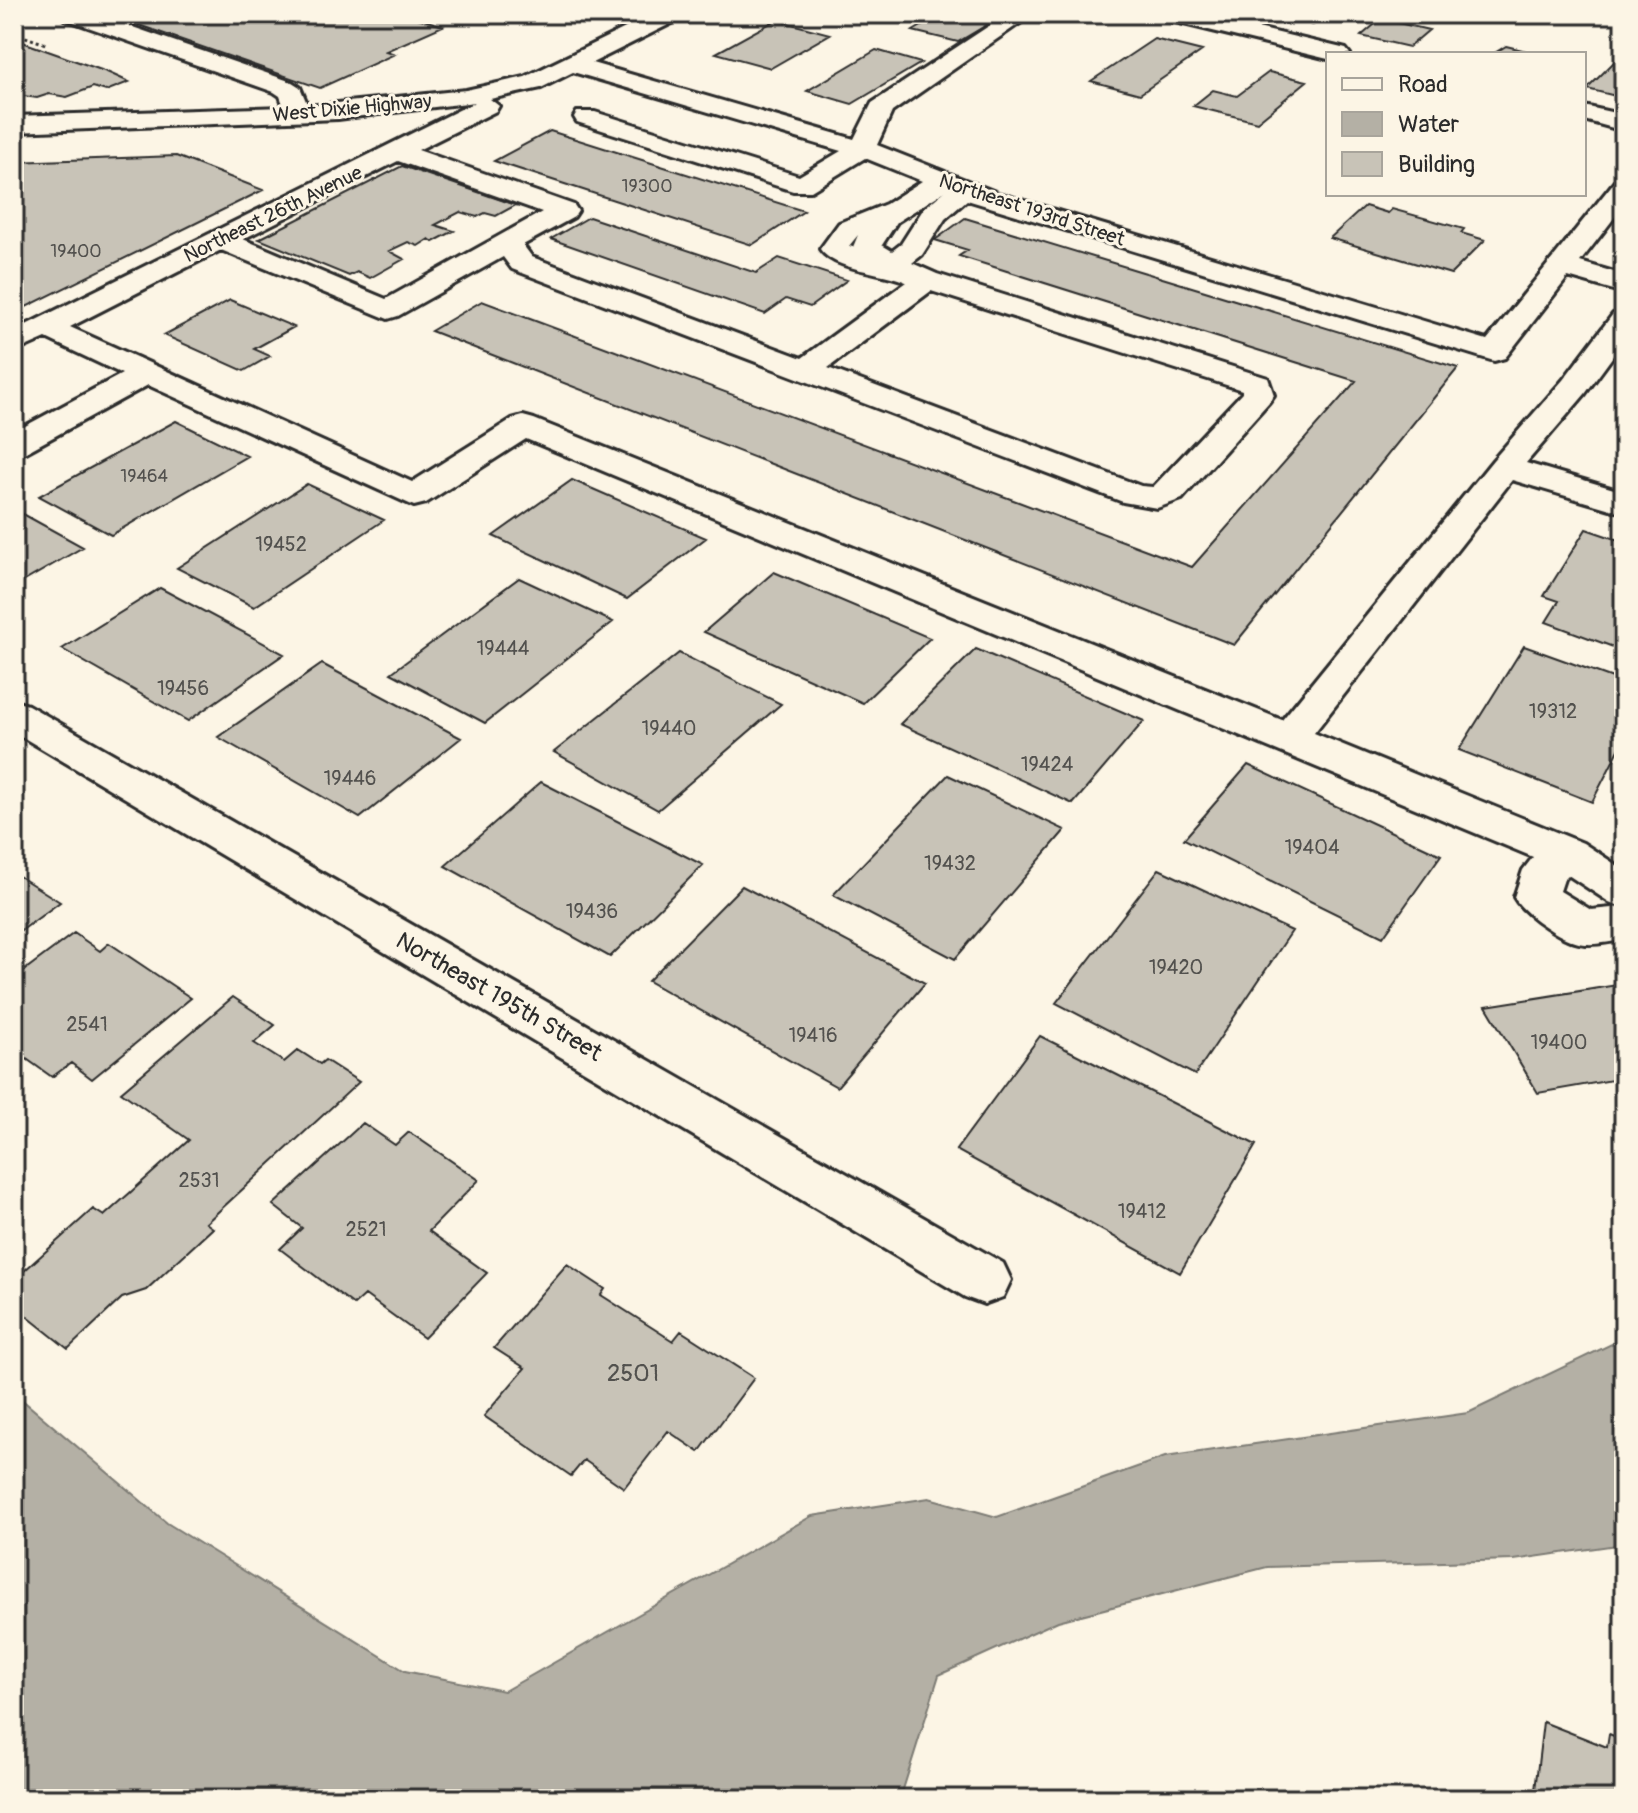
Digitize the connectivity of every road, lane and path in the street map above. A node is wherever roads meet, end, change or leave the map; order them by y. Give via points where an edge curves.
1 (73, 14) edge
2 (672, 14) edge
3 (1022, 14) edge
4 (1171, 14) edge
5 (1330, 52) edge
6 (571, 64) junction
7 (532, 83) junction
8 (299, 114) junction
9 (1586, 114) edge
10 (586, 117) dead end
11 (1624, 123) edge
12 (14, 124) edge
13 (862, 149) junction
14 (398, 152) junction
15 (953, 185) junction
16 (1624, 187) edge
17 (220, 240) junction
18 (508, 244) junction
19 (893, 265) junction
20 (1562, 266) junction
21 (927, 280) junction
22 (1624, 284) edge
23 (1624, 320) edge
24 (46, 327) junction
25 (14, 343) edge
26 (806, 370) junction
27 (147, 373) junction
28 (14, 445) edge
29 (1505, 467) junction
30 (1624, 503) edge
31 (14, 714) edge
32 (1289, 738) junction
33 (1568, 854) junction
34 (1624, 891) edge
35 (1624, 923) edge
36 (984, 1280) dead end

1 - 8 street via 283,87 291,92
2 - 6 street, West Dixie Highway
3 - 13 street via 881,108
4 - 5 street
6 - 7 street, West Dixie Highway
6 - 13 street, Northeast 193rd Street
7 - 8 street, West Dixie Highway via 432,102
7 - 14 street, Northeast 26th Avenue
8 - 12 street, West Dixie Highway
9 - 11 street
10 - 13 street via 802,185
13 - 15 street, Northeast 193rd Street
14 - 17 street, Northeast 26th Avenue
14 - 18 street via 564,211
15 - 19 street via 912,249
15 - 19 street via 851,227 836,239 834,249 857,260
15 - 20 street, Northeast 193rd Street via 1494,352
16 - 20 street
17 - 18 street via 388,310
17 - 24 street, Northeast 26th Avenue
18 - 26 street via 515,257 534,267
19 - 21 street
20 - 22 street
21 - 26 street
21 - 26 street via 1241,378 1257,385 1258,395 1170,492 1157,498 1135,495
23 - 29 street
24 - 25 street, Northeast 26th Avenue
24 - 27 street
27 - 28 street
27 - 32 street via 414,496 523,426
29 - 30 street
29 - 32 street
31 - 36 street, Northeast 195th Street
32 - 33 street
33 - 34 street
33 - 35 street via 1545,870 1536,897 1584,928

